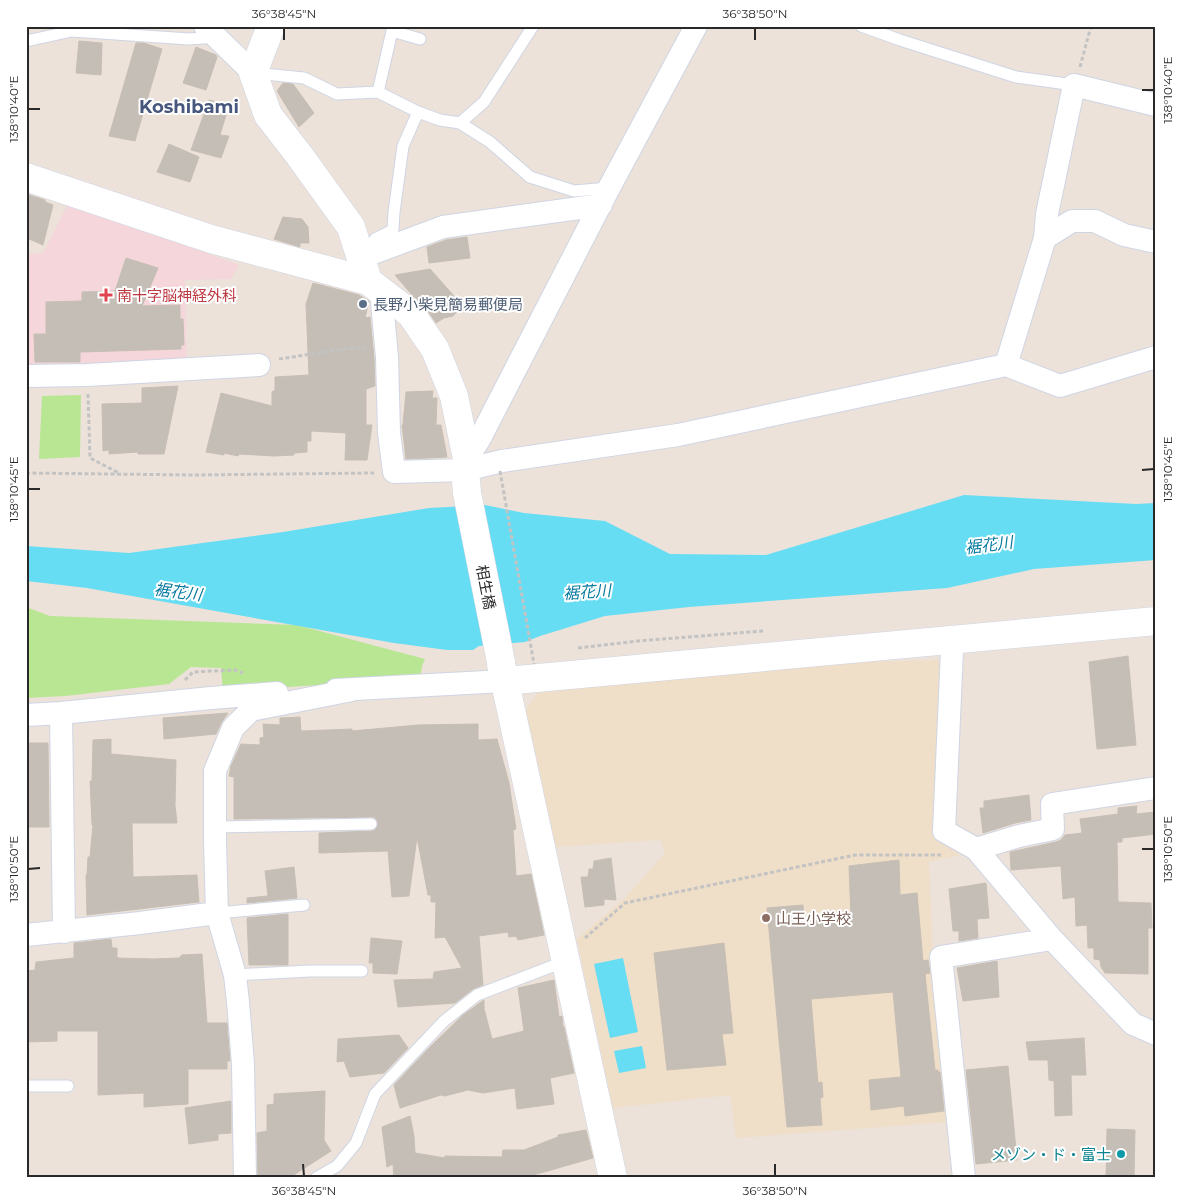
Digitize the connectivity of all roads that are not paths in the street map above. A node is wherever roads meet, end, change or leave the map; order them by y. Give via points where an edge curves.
1 (271, 26) edge
2 (533, 26) edge
3 (696, 26) edge
4 (860, 26) edge
5 (211, 32) edge
6 (26, 40) edge
7 (420, 40) dead end
8 (253, 73) junction
9 (1074, 85) junction
10 (378, 92) junction
11 (1156, 104) edge
12 (418, 112) junction
13 (460, 124) junction
14 (26, 177) edge
15 (605, 197) junction
16 (1045, 238) junction
17 (1156, 242) edge
18 (370, 273) junction
19 (1156, 357) edge
20 (259, 365) road end
21 (1006, 365) junction
22 (26, 376) edge
23 (466, 474) junction
24 (1156, 621) edge
25 (954, 639) junction
26 (503, 671) junction
27 (352, 690) junction
28 (61, 713) junction
29 (26, 715) edge
30 (1156, 788) edge
31 (371, 824) dead end
32 (215, 827) junction
33 (976, 849) junction
34 (304, 905) dead end
35 (216, 913) junction
36 (64, 932) junction
37 (26, 935) edge
38 (1052, 939) junction
39 (574, 951) junction
40 (362, 971) dead end
41 (235, 975) junction
42 (1156, 1034) edge
43 (26, 1086) edge
44 (68, 1086) dead end
45 (245, 1178) edge
46 (316, 1178) edge
47 (613, 1178) edge
48 (964, 1178) edge

1 - 8 street
2 - 13 lane via 484,102
3 - 15 street
4 - 9 lane via 1016,77
5 - 6 lane via 189,39 72,31
5 - 8 street
7 - 10 lane via 392,31
8 - 10 lane via 304,78 337,94
8 - 18 street via 268,115 351,227
9 - 11 street
9 - 16 street via 1046,214
10 - 12 lane
12 - 13 lane
12 - 18 lane via 403,146 393,230 375,240
13 - 15 lane via 490,142 530,178
14 - 18 street via 211,238
15 - 18 street via 443,227
15 - 23 street via 479,440
16 - 17 street via 1072,220 1095,221 1124,235
16 - 21 street
18 - 23 street, 相生橋 via 411,314 435,349 454,396
18 - 23 street via 386,345 389,433 394,472
19 - 21 street via 1060,386
20 - 22 street
21 - 23 street via 678,435 502,461
23 - 26 street, 相生橋, bridge
24 - 25 street
25 - 26 street
25 - 33 street via 944,831
26 - 27 street
26 - 39 street, 相生橋
27 - 28 street via 211,698
27 - 32 street via 251,710 233,728 215,771
28 - 29 street
28 - 36 street
30 - 33 street via 1052,804 1053,829
31 - 32 lane
32 - 35 street
33 - 38 street
34 - 35 lane
35 - 36 street
35 - 41 street
36 - 37 street
38 - 42 street via 1133,1024
38 - 48 street via 941,958
39 - 46 lane via 478,995 444,1021 375,1094 356,1143 337,1166
39 - 47 street, 相生橋
40 - 41 lane
41 - 45 street via 243,1064
43 - 44 lane

